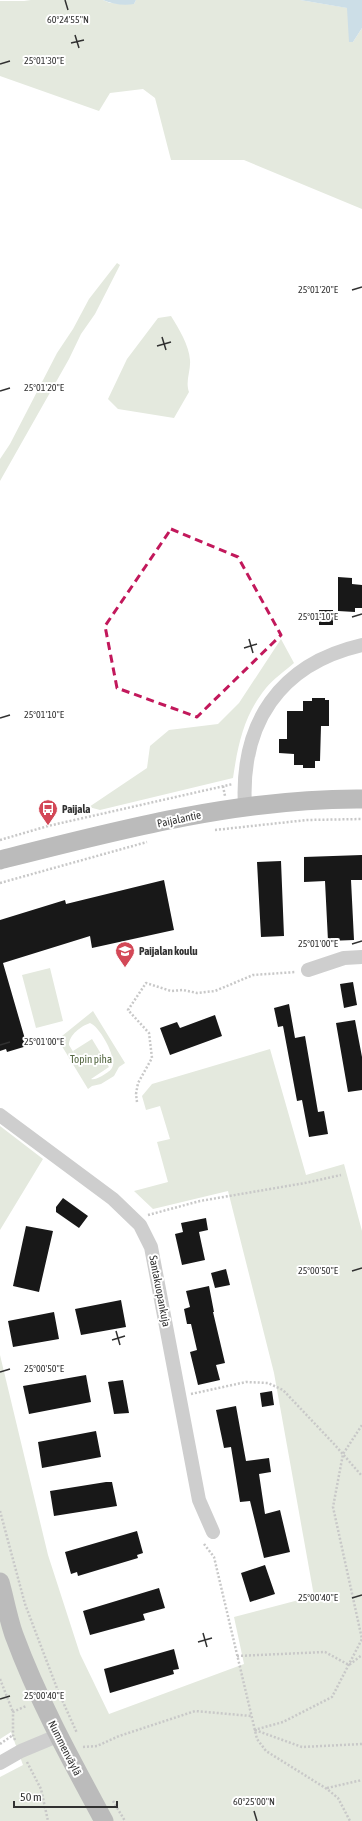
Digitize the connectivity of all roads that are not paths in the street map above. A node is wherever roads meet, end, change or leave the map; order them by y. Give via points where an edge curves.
1 (362, 645) edge
2 (362, 799) edge
3 (244, 807) junction
4 (0, 860) edge
5 (362, 957) edge
6 (308, 970) road end
7 (0, 1115) edge
8 (207, 1535) road end
9 (0, 1582) edge
10 (57, 1736) junction
11 (0, 1763) edge
12 (104, 1821) edge

1 - 3 street via 320,659 274,696 260,717 250,746 244,782
2 - 3 street, Paijalantie
3 - 4 street, Paijalantie via 141,827
5 - 6 street via 344,958
7 - 8 street, Santakuopankuja via 113,1199 140,1225 151,1247
9 - 10 street, Nummenväylä via 14,1634
10 - 11 street
10 - 12 street, Nummenväylä

